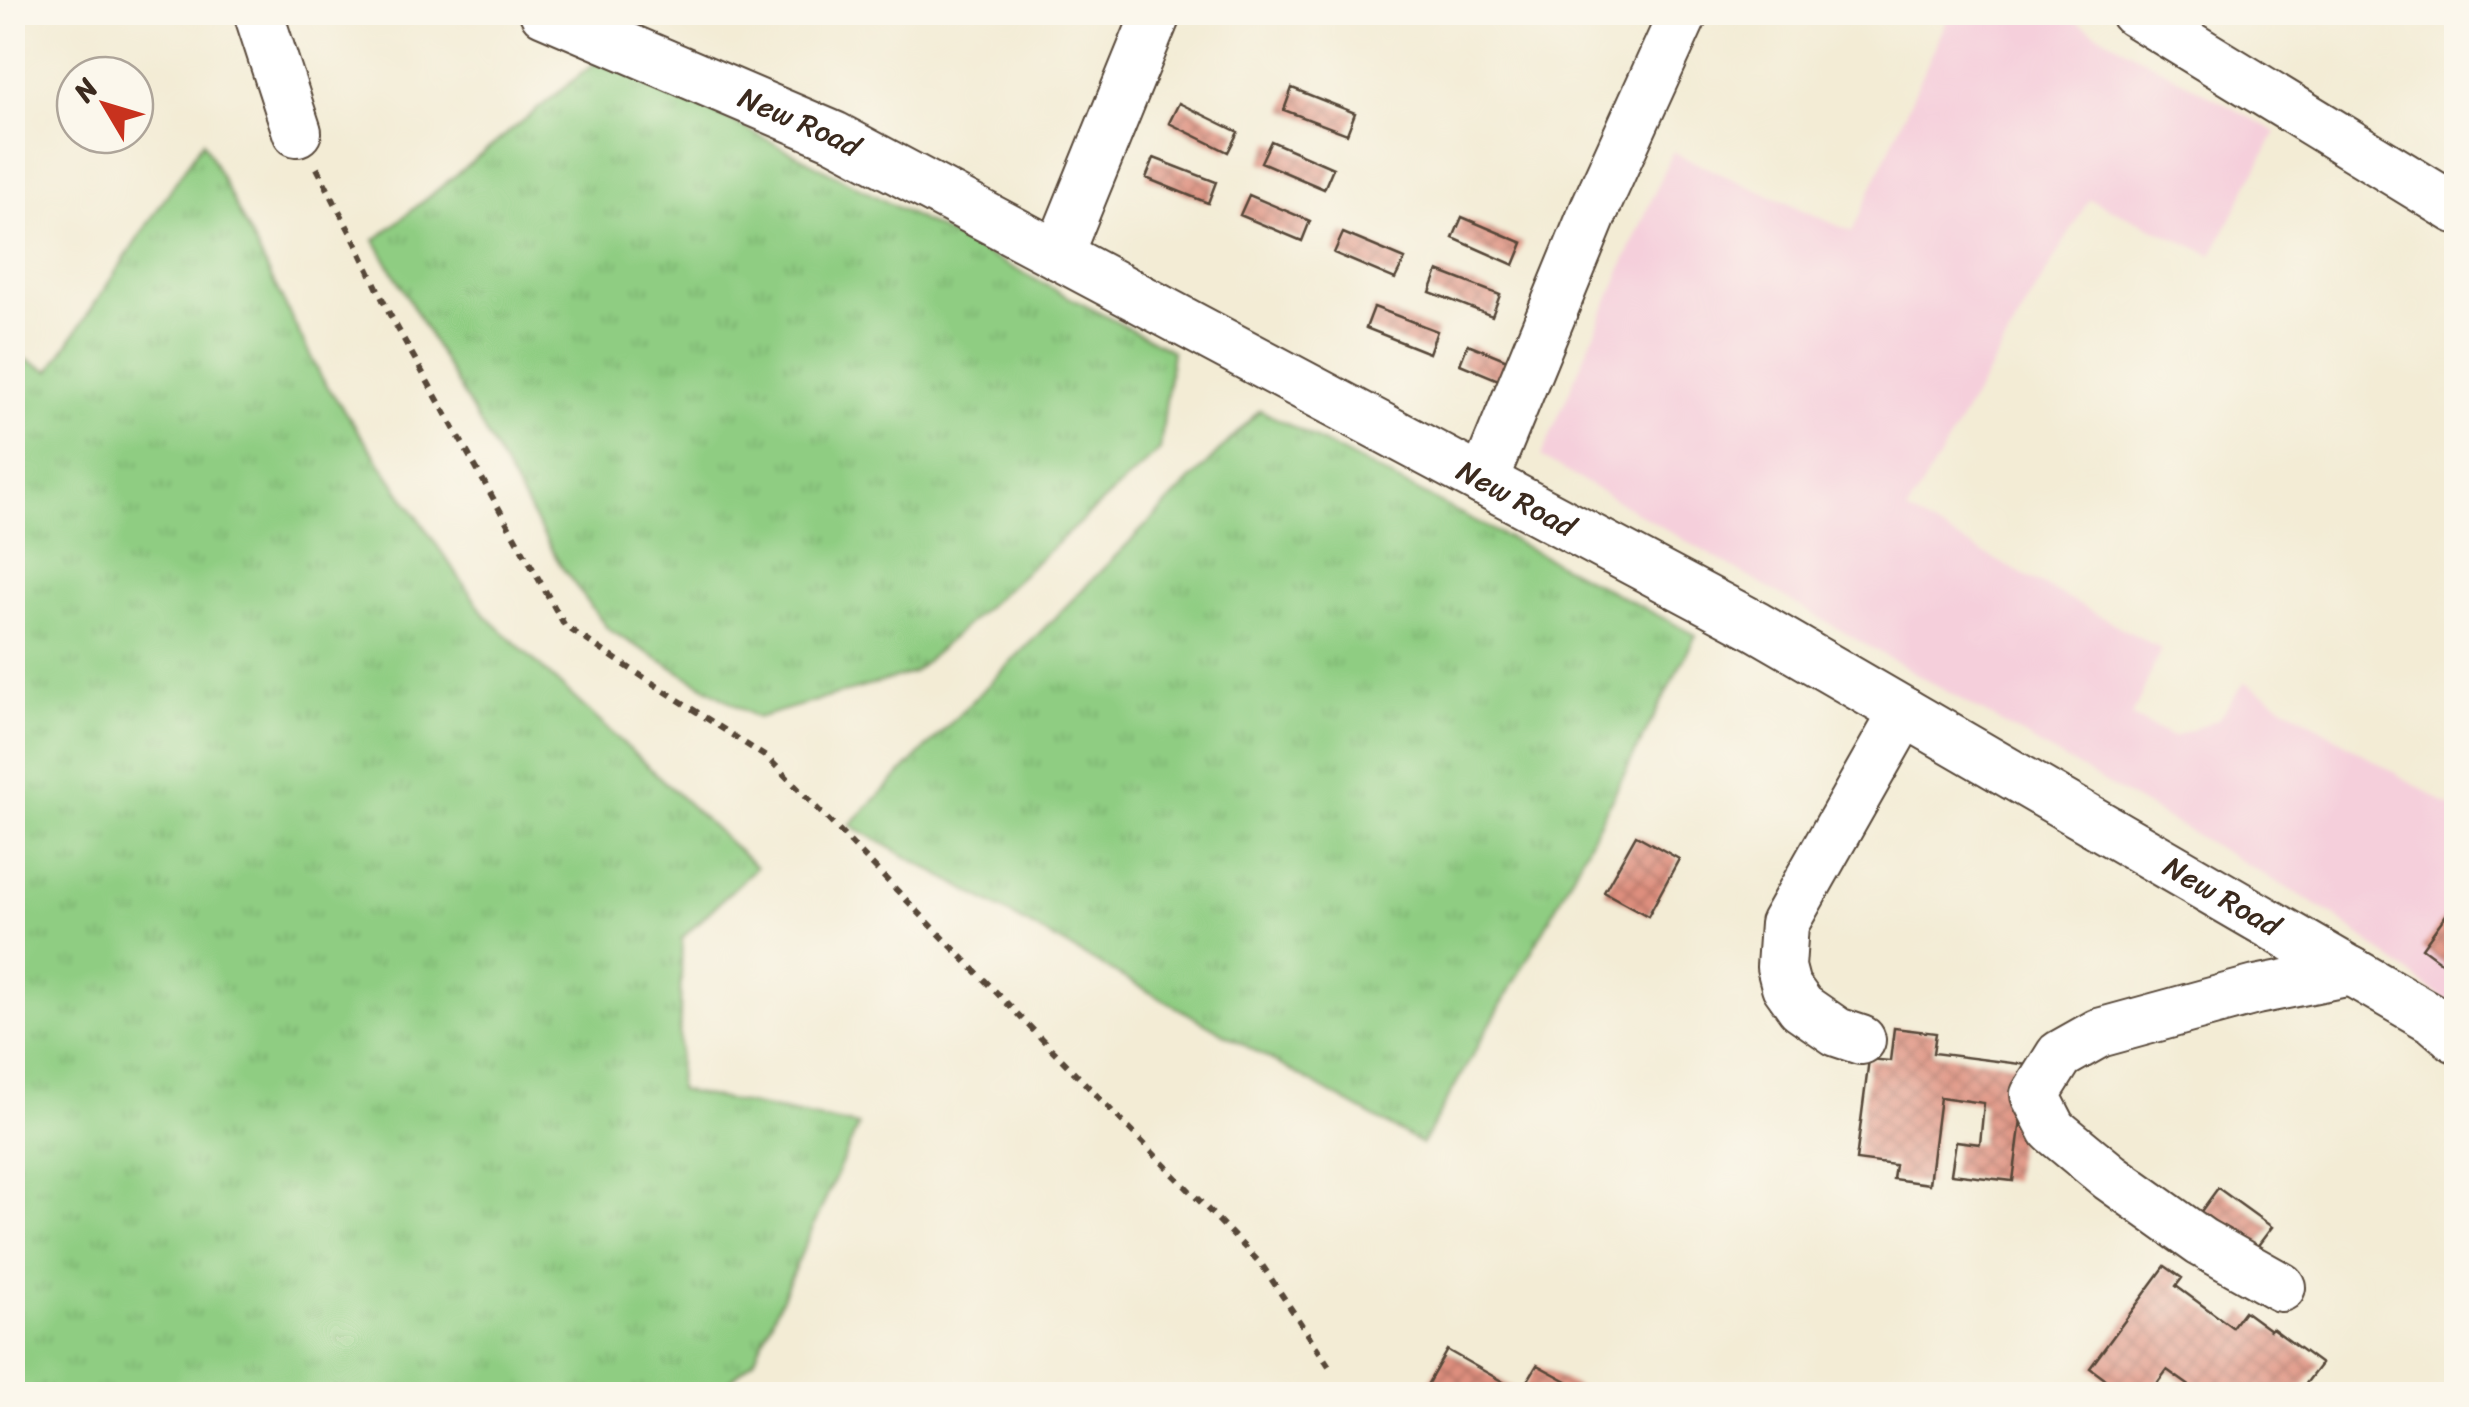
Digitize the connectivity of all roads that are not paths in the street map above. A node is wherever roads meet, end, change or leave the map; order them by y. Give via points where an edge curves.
1 (258, 12) edge
2 (544, 12) edge
3 (1157, 12) edge
4 (1684, 12) edge
5 (2134, 12) edge
6 (298, 132) road end
7 (2456, 209) edge
8 (1058, 255) junction
9 (1483, 481) junction
10 (1904, 712) junction
11 (2351, 971) junction
12 (2456, 1038) edge
13 (1861, 1040) dead end
14 (2280, 1287) dead end

1 - 6 street
2 - 8 street, New Road via 834,136
3 - 8 street
4 - 9 street
5 - 7 street
8 - 9 street, New Road
9 - 10 street, New Road
10 - 11 street, New Road
10 - 13 street via 1784,924 1786,986 1801,1007
11 - 12 street, New Road
11 - 14 street via 2099,1033 2060,1055 2035,1094 2054,1130 2110,1178

